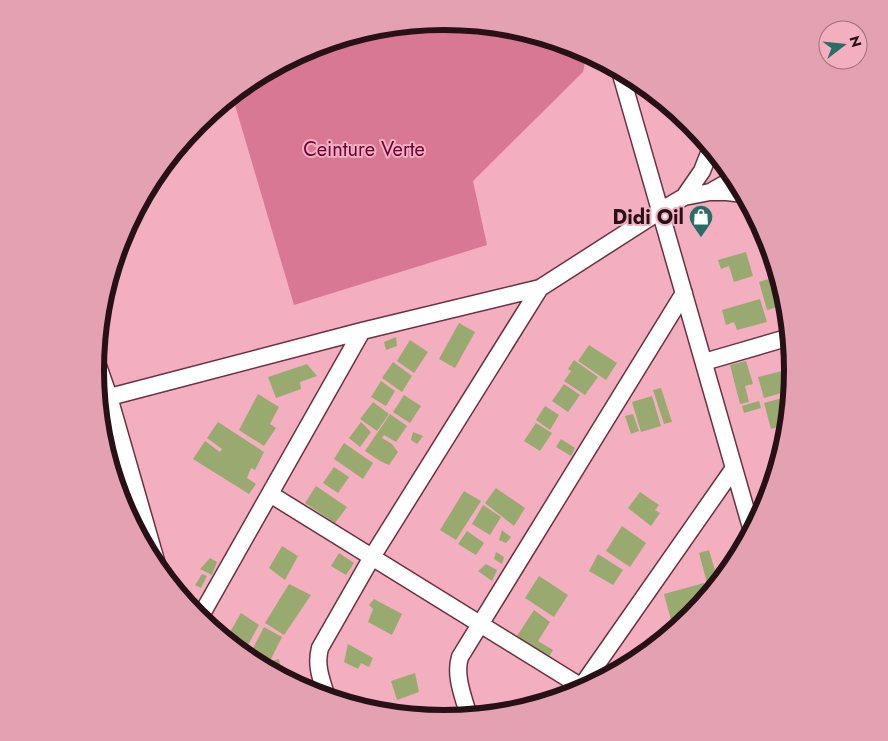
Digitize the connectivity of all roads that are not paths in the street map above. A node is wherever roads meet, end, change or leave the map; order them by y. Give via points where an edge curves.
1 (624, 82) edge
2 (708, 156) edge
3 (728, 182) edge
4 (710, 192) junction
5 (735, 193) edge
6 (684, 198) junction
7 (660, 211) junction
8 (540, 288) junction
9 (684, 293) junction
10 (362, 331) junction
11 (783, 338) edge
12 (704, 362) junction
13 (105, 399) edge
14 (105, 407) edge
15 (734, 468) junction
16 (270, 494) junction
17 (137, 517) edge
18 (749, 521) edge
19 (372, 557) junction
20 (203, 611) edge
21 (480, 624) junction
22 (590, 678) edge
23 (576, 684) edge
24 (324, 689) edge
25 (467, 710) edge

1 - 7 street
2 - 6 street
3 - 4 street
4 - 5 street
4 - 6 street
6 - 7 street
7 - 8 street
7 - 9 street
8 - 10 street
8 - 19 street
9 - 12 street
9 - 21 street
10 - 13 street
10 - 16 street
11 - 12 street
12 - 15 street
14 - 17 street
15 - 18 street
15 - 22 street
16 - 19 street
16 - 20 street
19 - 21 street
19 - 24 street via 320,648 318,667
21 - 23 street
21 - 25 street via 457,666

